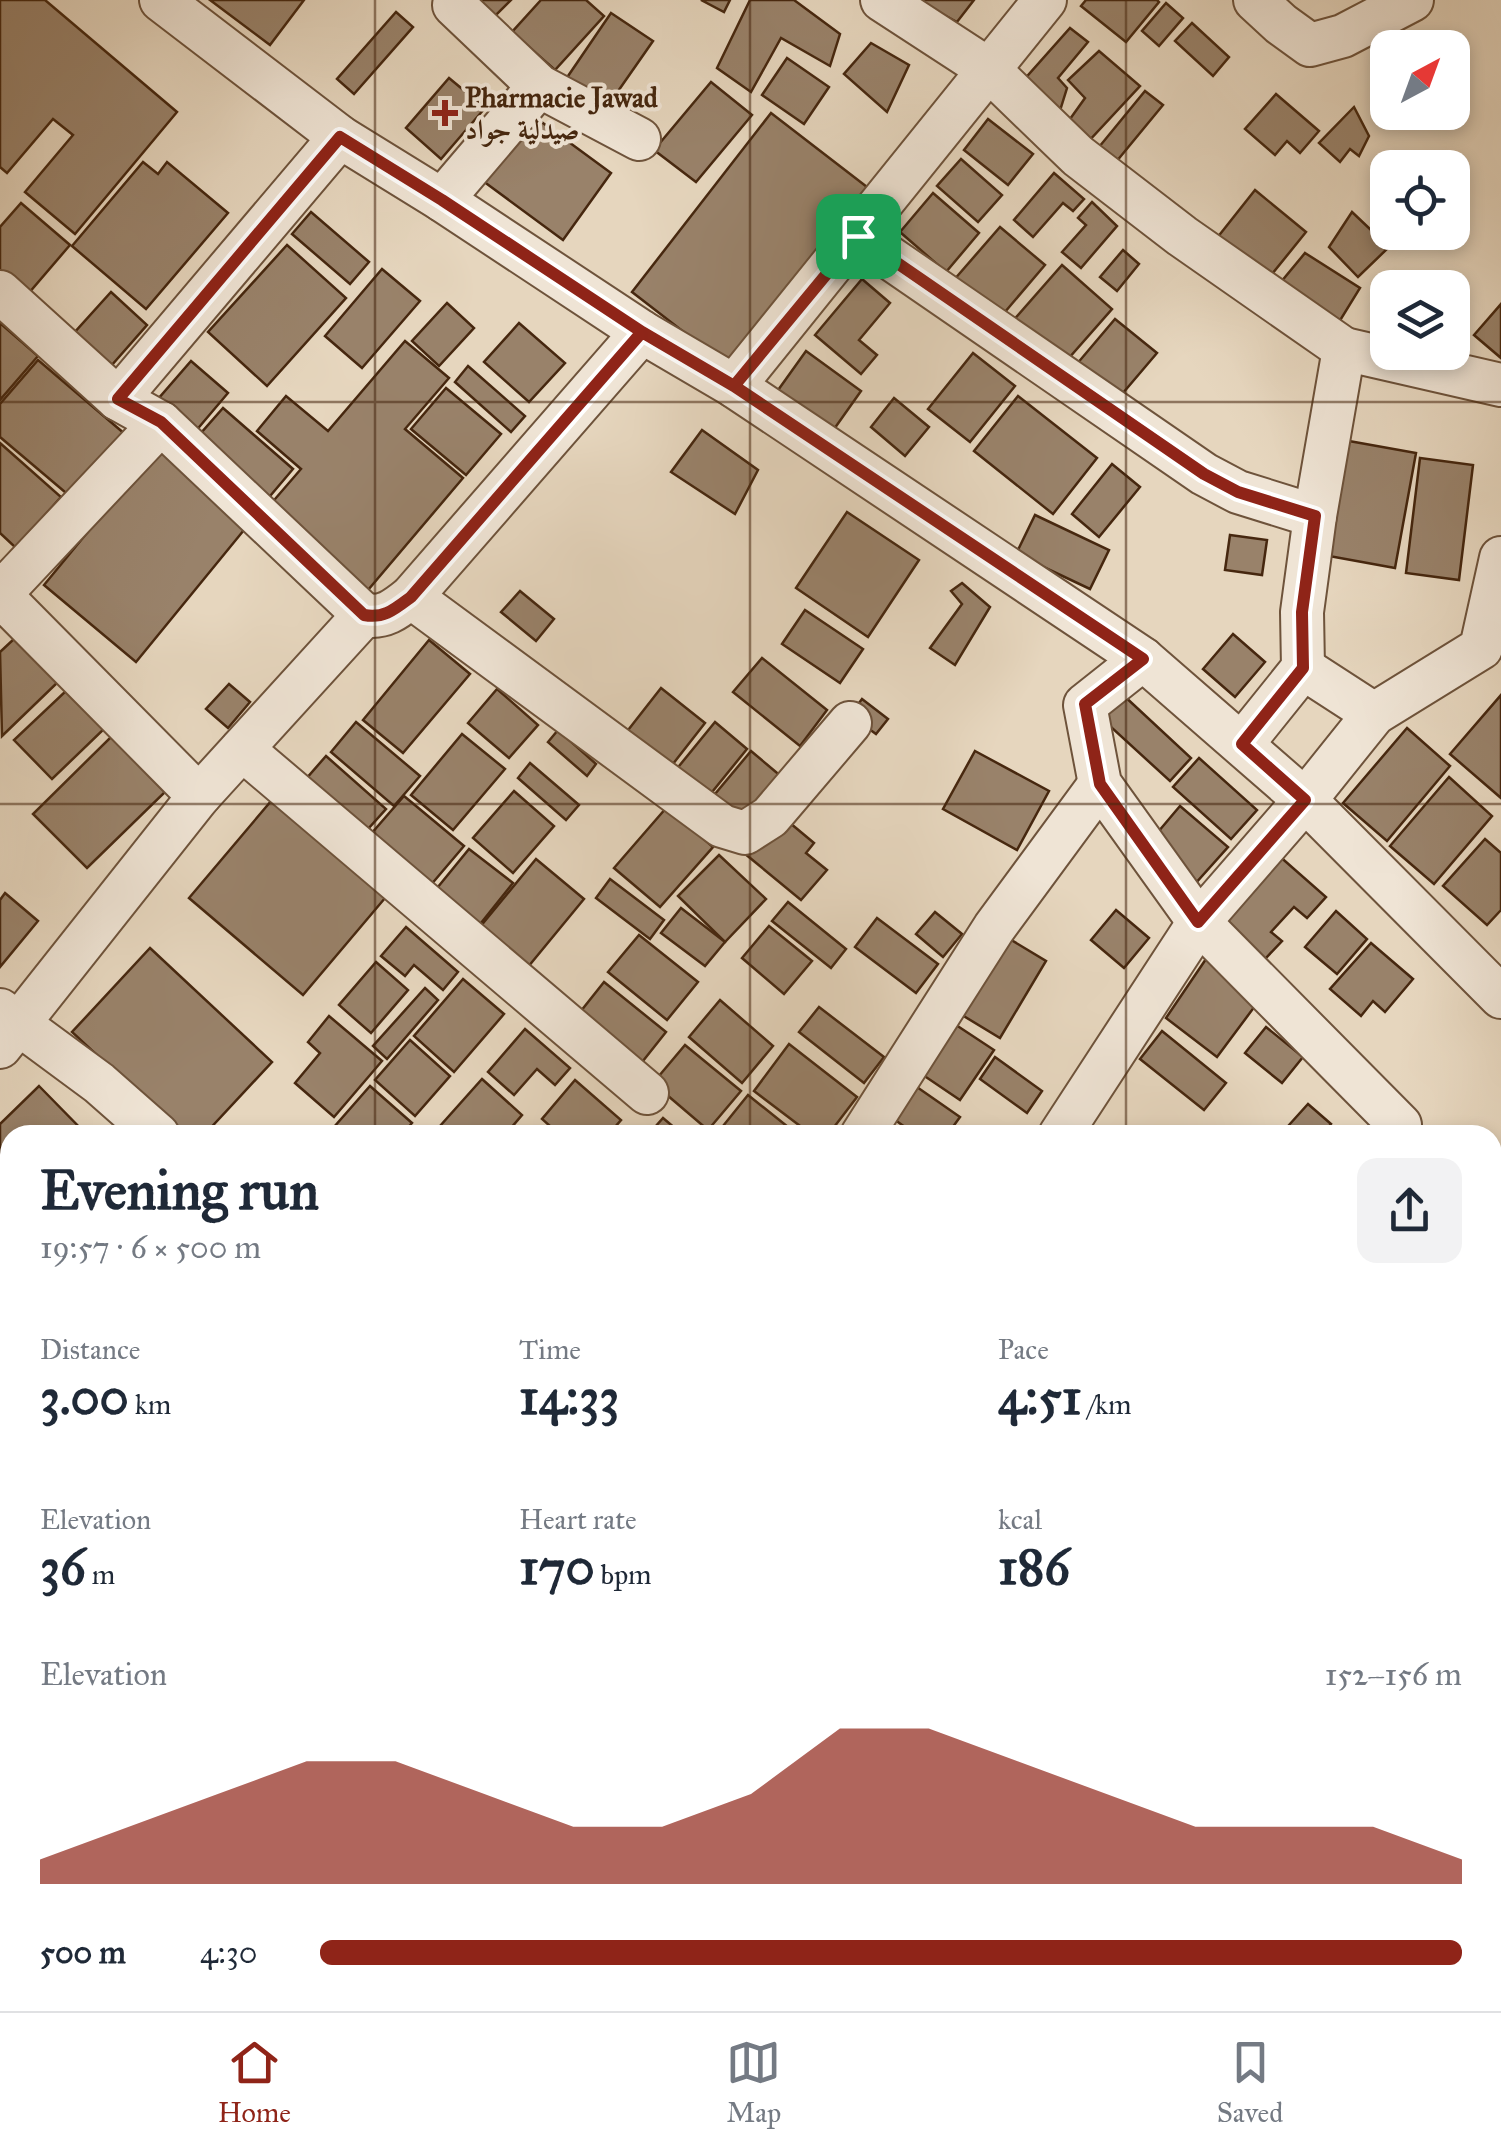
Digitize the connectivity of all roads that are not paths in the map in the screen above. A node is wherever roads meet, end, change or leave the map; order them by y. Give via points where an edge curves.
1 (160, 0) edge
2 (882, 0) edge
3 (1045, 0) edge
4 (1255, 0) edge
5 (1412, 0) edge
6 (454, 5) dead end
7 (988, 69) junction
8 (539, 86) junction
9 (340, 137) junction
10 (639, 139) dead end
11 (442, 200) junction
12 (858, 236) junction
13 (0, 292) edge
14 (642, 332) junction
15 (1344, 349) junction
16 (1501, 385) edge
17 (734, 386) junction
18 (118, 399) junction
19 (161, 422) junction
20 (1315, 516) junction
21 (1501, 558) edge
22 (0, 594) edge
23 (411, 597) junction
24 (364, 615) junction
25 (1143, 659) junction
26 (1303, 668) junction
27 (1374, 714) junction
28 (850, 724) dead end
29 (1242, 744) junction
30 (242, 749) junction
31 (1100, 784) junction
32 (199, 796) junction
33 (1305, 800) junction
34 (1198, 922) junction
35 (1501, 997) edge
36 (6, 1027) edge
37 (647, 1094) dead end
38 (146, 1125) edge
39 (880, 1125) edge
40 (1066, 1125) edge
41 (1400, 1125) edge

1 - 9 street
2 - 7 street
3 - 7 street
4 - 5 street via 1310,44 1342,36
6 - 8 street
7 - 12 street
7 - 15 street via 1078,156
8 - 10 street
8 - 11 street
9 - 11 street
9 - 18 street
11 - 14 street
12 - 17 street
12 - 20 street via 1204,474
13 - 18 street
14 - 17 street
14 - 23 street
15 - 16 street
15 - 20 street
17 - 25 street
18 - 19 street
19 - 22 street
19 - 24 street
20 - 26 street via 1302,612
21 - 27 street via 1482,648
22 - 32 street
23 - 24 street via 390,614
23 - 28 street via 735,831 745,833 770,817
24 - 30 street
25 - 29 street
25 - 31 street via 1085,704
26 - 27 street
26 - 29 street
27 - 33 street
29 - 33 street
30 - 32 street
30 - 37 street
31 - 34 street
31 - 39 street via 994,928
32 - 36 street
33 - 34 street
33 - 35 street
34 - 40 street
34 - 41 street
36 - 38 street via 98,1083

